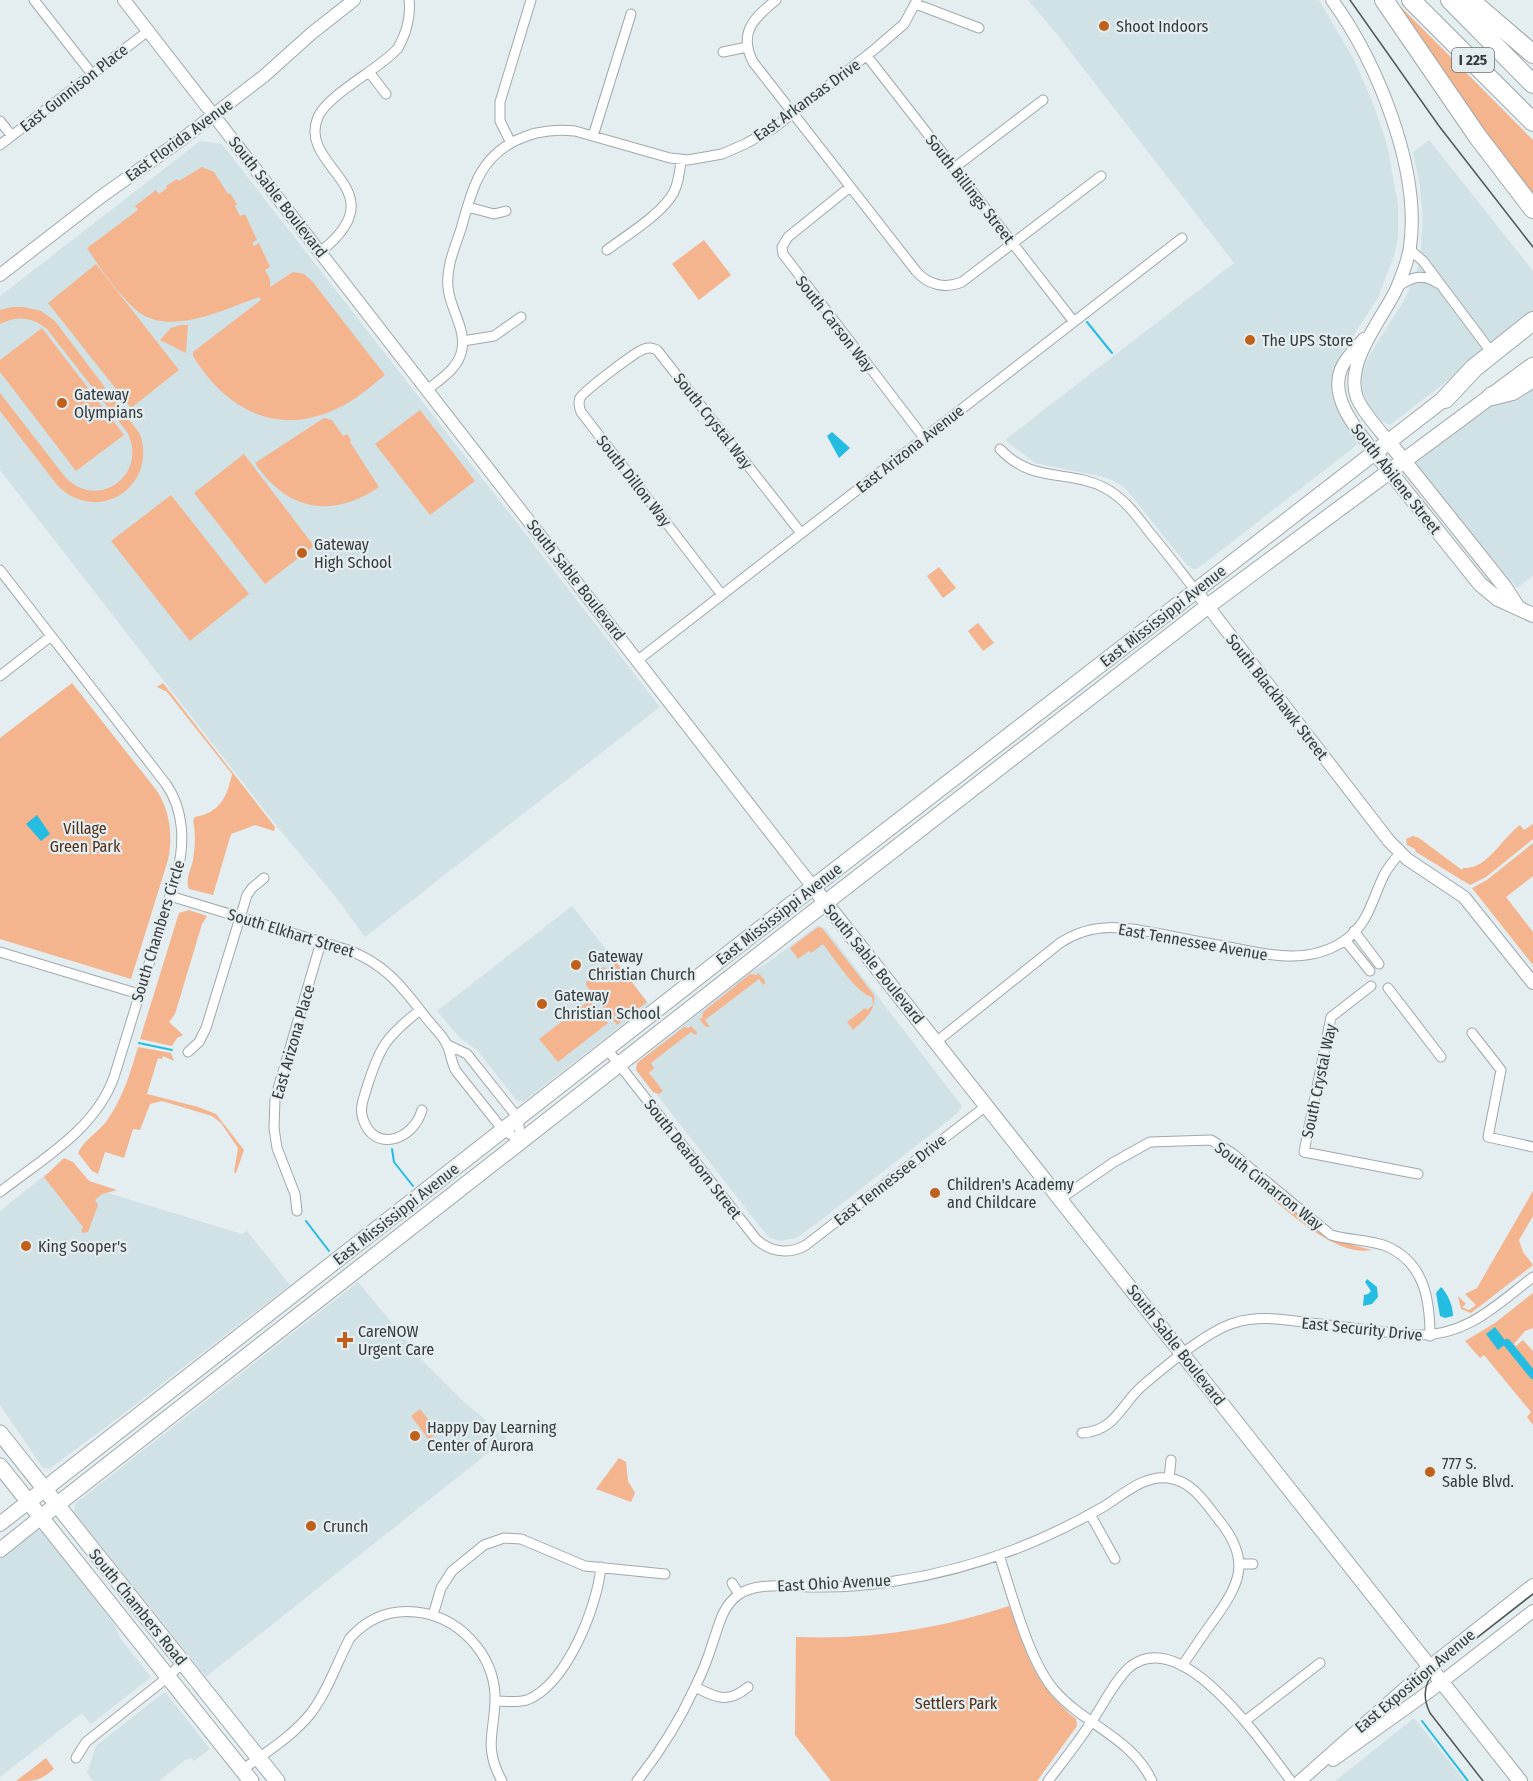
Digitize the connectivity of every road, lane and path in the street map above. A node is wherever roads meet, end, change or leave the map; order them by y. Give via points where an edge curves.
1 (34, 0) edge
2 (124, 0) edge
3 (354, 0) edge
4 (409, 0) edge
5 (531, 0) edge
6 (776, 0) edge
7 (1332, 0) edge
8 (1384, 0) edge
9 (1411, 0) edge
10 (1450, 0) edge
11 (1470, 0) edge
12 (916, 2) edge
13 (631, 14) dead end
14 (979, 28) dead end
15 (148, 31) junction
16 (747, 47) junction
17 (723, 52) dead end
18 (1533, 54) edge
19 (867, 56) junction
20 (369, 72) junction
21 (92, 74) junction
22 (1533, 84) edge
23 (386, 94) dead end
24 (1043, 100) dead end
25 (793, 113) junction
26 (214, 115) junction
27 (0, 121) edge
28 (1533, 122) edge
29 (305, 126) dead end
30 (315, 128) junction
31 (12, 136) junction
32 (593, 136) junction
33 (511, 143) junction
34 (0, 145) edge
35 (681, 160) junction
36 (954, 168) junction
37 (1101, 176) dead end
38 (850, 187) junction
39 (468, 207) junction
40 (1533, 209) edge
41 (506, 211) dead end
42 (1182, 238) dead end
43 (1013, 244) junction
44 (1409, 249) junction
45 (607, 250) dead end
46 (320, 252) junction
47 (0, 275) edge
48 (1440, 286) junction
49 (1397, 289) junction
50 (521, 317) dead end
51 (1533, 321) edge
52 (1074, 322) junction
53 (1373, 329) junction
54 (1533, 331) edge
55 (463, 341) junction
56 (1492, 353) junction
57 (1533, 366) edge
58 (612, 372) joint
59 (1533, 378) edge
60 (428, 389) junction
61 (1492, 396) junction
62 (1445, 399) junction
63 (924, 438) junction
64 (1389, 442) junction
65 (1000, 448) dead end
66 (1375, 453) junction
67 (1404, 460) junction
68 (1389, 471) junction
69 (801, 533) junction
70 (0, 570) edge
71 (1196, 591) junction
72 (723, 595) junction
73 (1208, 606) junction
74 (1517, 606) junction
75 (1533, 615) edge
76 (51, 636) junction
77 (638, 660) junction
78 (0, 676) edge
79 (1400, 853) junction
80 (264, 878) dead end
81 (813, 887) junction
82 (170, 896) junction
83 (825, 903) junction
84 (240, 917) junction
85 (1354, 931) junction
86 (1345, 940) junction
87 (321, 942) junction
88 (0, 952) edge
89 (1378, 964) dead end
90 (1370, 971) dead end
91 (1533, 983) edge
92 (1371, 986) dead end
93 (1388, 988) dead end
94 (139, 994) junction
95 (420, 1010) junction
96 (1472, 1033) dead end
97 (936, 1042) junction
98 (448, 1045) junction
99 (607, 1049) junction
100 (188, 1052) dead end
101 (1441, 1057) dead end
102 (619, 1065) junction
103 (986, 1106) junction
104 (422, 1110) dead end
105 (518, 1118) junction
106 (503, 1130) junction
107 (521, 1141) junction
108 (1533, 1147) edge
109 (1418, 1174) dead end
110 (0, 1192) edge
111 (1060, 1199) junction
112 (297, 1211) dead end
113 (791, 1251) joint
114 (1533, 1277) edge
115 (1430, 1336) junction
116 (1183, 1354) junction
117 (0, 1433) edge
118 (1082, 1433) dead end
119 (1171, 1460) dead end
120 (0, 1466) edge
121 (1169, 1478) junction
122 (44, 1490) junction
123 (28, 1502) junction
124 (56, 1506) junction
125 (1090, 1514) junction
126 (40, 1518) junction
127 (0, 1524) edge
128 (0, 1550) edge
129 (999, 1555) junction
130 (1115, 1558) dead end
131 (1239, 1564) junction
132 (1253, 1564) dead end
133 (601, 1567) junction
134 (665, 1574) dead end
135 (732, 1583) dead end
136 (1533, 1585) edge
137 (739, 1594) junction
138 (1533, 1611) edge
139 (433, 1615) junction
140 (183, 1662) junction
141 (1320, 1662) dead end
142 (1182, 1666) junction
143 (1430, 1666) junction
144 (168, 1677) junction
145 (1442, 1682) junction
146 (695, 1687) junction
147 (748, 1687) dead end
148 (495, 1701) junction
149 (1245, 1721) junction
150 (1092, 1722) junction
151 (76, 1758) dead end
152 (259, 1758) junction
153 (247, 1776) edge
154 (639, 1778) edge
155 (277, 1781) edge
156 (502, 1781) edge
157 (651, 1781) edge
158 (1048, 1781) edge
159 (1152, 1781) edge
160 (1292, 1781) edge
161 (1301, 1781) edge
162 (1520, 1781) edge

1 - 21 street
2 - 15 street, South Sable Boulevard
3 - 26 street, East Florida Avenue
4 - 20 street via 410,13 401,42
5 - 33 street via 500,102 500,121
6 - 16 street via 753,20
7 - 44 street, South Abilene Street via 1369,62 1394,126 1409,194
8 - 40 highway
9 - 28 highway, I 225
10 - 22 highway, I 225
11 - 18 highway
12 - 14 street, East Arkansas Drive
12 - 19 street, East Arkansas Drive via 904,24
13 - 32 street
15 - 21 street, East Gunnison Place
15 - 26 street, South Sable Boulevard
16 - 17 street
16 - 25 street via 753,62
19 - 25 street, East Arkansas Drive
19 - 36 street, South Billings Street
20 - 23 street
20 - 30 street via 327,105
21 - 31 street, East Gunnison Place
24 - 36 street
25 - 35 street, East Arkansas Drive via 774,128 722,154
25 - 38 street
26 - 46 street, South Sable Boulevard
26 - 47 street, East Florida Avenue
27 - 31 street
29 - 30 street
30 - 46 street via 321,152 347,187 351,207 341,234
31 - 34 street, East Gunnison Place
32 - 33 street, East Arkansas Drive via 552,129
32 - 35 street, East Arkansas Drive
33 - 39 street, East Arkansas Drive via 481,172
35 - 45 street via 669,199
36 - 43 street, South Billings Street
37 - 43 street
38 - 43 street via 916,271 933,284 948,286 962,282
38 - 63 street, South Carson Way via 788,237 783,254
39 - 41 street via 494,214
39 - 55 street, East Arkansas Drive via 451,261 448,285
42 - 52 street, East Arizona Avenue
43 - 52 street, South Billings Street
44 - 48 street via 1419,256
44 - 49 street, South Abilene Street
46 - 60 street, South Sable Boulevard
48 - 49 street via 1430,278 1419,277
48 - 56 street
49 - 53 street, South Abilene Street
50 - 55 street via 494,336
51 - 56 highway
52 - 63 street, East Arizona Avenue
53 - 64 street, South Abilene Street via 1356,371 1356,393
53 - 66 street, South Abilene Street via 1343,364 1339,381 1347,413
54 - 62 main road, East Mississippi Avenue
55 - 60 street via 456,365
56 - 62 highway
57 - 61 main road, East Mississippi Avenue
58 - 69 street, South Crystal Way via 641,350 657,350
58 - 72 street, South Dillon Way via 582,396 581,412
59 - 61 highway via 1512,391
60 - 77 street, South Sable Boulevard
61 - 67 main road, East Mississippi Avenue
62 - 64 main road, East Mississippi Avenue
63 - 69 street, East Arizona Avenue
64 - 66 main road, East Mississippi Avenue
64 - 67 main road, South Abilene Street
65 - 71 street, South Blackhawk Street via 1027,469 1094,483 1121,498
66 - 68 main road, South Abilene Street
66 - 71 main road, East Mississippi Avenue
67 - 68 main road, East Mississippi Avenue
67 - 74 main road, South Abilene Street
68 - 73 main road, East Mississippi Avenue
68 - 74 main road, South Abilene Street via 1480,584 1498,599
69 - 72 street, East Arizona Avenue
70 - 76 street, South Chambers Circle
71 - 73 street, South Blackhawk Street
71 - 81 main road, East Mississippi Avenue
72 - 77 street, East Arizona Avenue
73 - 79 street, South Blackhawk Street
73 - 83 main road, East Mississippi Avenue
74 - 75 main road, South Abilene Street
76 - 78 street
76 - 82 street, South Chambers Circle via 172,794 182,843
77 - 81 street, South Sable Boulevard
79 - 85 street, East Tennessee Avenue via 1384,875 1368,914
79 - 91 street, South Blackhawk Street via 1464,897
80 - 84 street via 249,891
81 - 83 main road, South Sable Boulevard
81 - 99 main road, East Mississippi Avenue
82 - 84 street, South Elkhart Street
82 - 94 street, South Chambers Circle
83 - 97 main road, South Sable Boulevard
83 - 102 main road, East Mississippi Avenue
84 - 87 street, South Elkhart Street
84 - 100 street via 206,1028
85 - 86 street, East Tennessee Avenue
85 - 89 street
86 - 90 street
86 - 97 street, East Tennessee Avenue via 1314,954 1290,958 1124,927 1094,928 1060,944
87 - 95 street, South Elkhart Street via 358,954 382,968
87 - 112 street, East Arizona Place via 275,1099 278,1153 295,1194
88 - 94 street
92 - 109 street, South Crystal Way via 1331,1017 1304,1152
93 - 101 street
94 - 110 street, South Chambers Circle via 111,1084 97,1111 77,1132
95 - 98 street, South Elkhart Street
95 - 104 street via 383,1045 361,1112 371,1132 391,1139 408,1133
96 - 108 street via 1501,1070 1488,1137
97 - 103 main road, South Sable Boulevard
98 - 105 street, South Elkhart Street via 467,1054
98 - 106 street, South Elkhart Street via 456,1071
99 - 102 street, South Dearborn Street
99 - 105 main road, East Mississippi Avenue
102 - 107 main road, East Mississippi Avenue
102 - 113 street, South Dearborn Street via 756,1239 768,1248
103 - 111 main road, South Sable Boulevard
103 - 113 street, East Tennessee Drive via 812,1240
105 - 106 main road, East Mississippi Avenue
105 - 107 street
106 - 107 street
106 - 122 main road, East Mississippi Avenue
107 - 124 main road, East Mississippi Avenue
111 - 115 street, South Cimarron Way via 1150,1142 1211,1140 1331,1235 1385,1246 1412,1264 1426,1293
111 - 116 main road, South Sable Boulevard
114 - 115 street, East Security Drive via 1473,1322 1452,1332
115 - 116 street, East Security Drive via 1258,1318 1221,1328
116 - 118 street, East Security Drive via 1140,1388 1117,1417 1097,1430
116 - 143 main road, South Sable Boulevard
117 - 122 main road, South Chambers Road
119 - 121 street
120 - 123 main road, South Chambers Road
121 - 125 street, East Ohio Avenue via 1142,1482
121 - 131 street via 1184,1483 1199,1495 1231,1536
122 - 123 main road, East Mississippi Avenue
122 - 124 main road, South Chambers Road
123 - 126 main road, South Chambers Road
123 - 127 main road, East Mississippi Avenue
124 - 126 main road, East Mississippi Avenue
124 - 140 main road, South Chambers Road
125 - 129 street, East Ohio Avenue
125 - 130 street
126 - 128 main road, East Mississippi Avenue
126 - 144 main road, South Chambers Road
129 - 137 street, East Ohio Avenue via 941,1572 881,1583 763,1586
129 - 150 street via 1041,1670 1062,1698
131 - 132 street
131 - 142 street via 1231,1596
133 - 134 street
133 - 139 street via 585,1566 521,1539 494,1540 452,1571 441,1588
133 - 148 street via 599,1586 566,1665 529,1699
135 - 137 street
136 - 143 street, East Exposition Avenue
137 - 146 street via 721,1616
138 - 145 street, East Exposition Avenue
139 - 148 street via 456,1626 476,1646 490,1672
139 - 152 street via 394,1611 357,1630 310,1714
140 - 144 street
140 - 152 main road, South Chambers Road
141 - 149 street
142 - 149 street via 1222,1695
142 - 150 street via 1156,1658 1131,1666
143 - 145 main road, South Sable Boulevard
143 - 161 street, East Exposition Avenue
144 - 151 street via 88,1740
144 - 153 main road, South Chambers Road
145 - 161 street, East Exposition Avenue
145 - 162 main road, South Sable Boulevard
146 - 147 street via 728,1699
146 - 154 street via 674,1728
148 - 156 street via 490,1744
149 - 160 street
150 - 158 street
150 - 159 street via 1132,1752
152 - 153 street
152 - 155 main road, South Chambers Road
154 - 157 street

